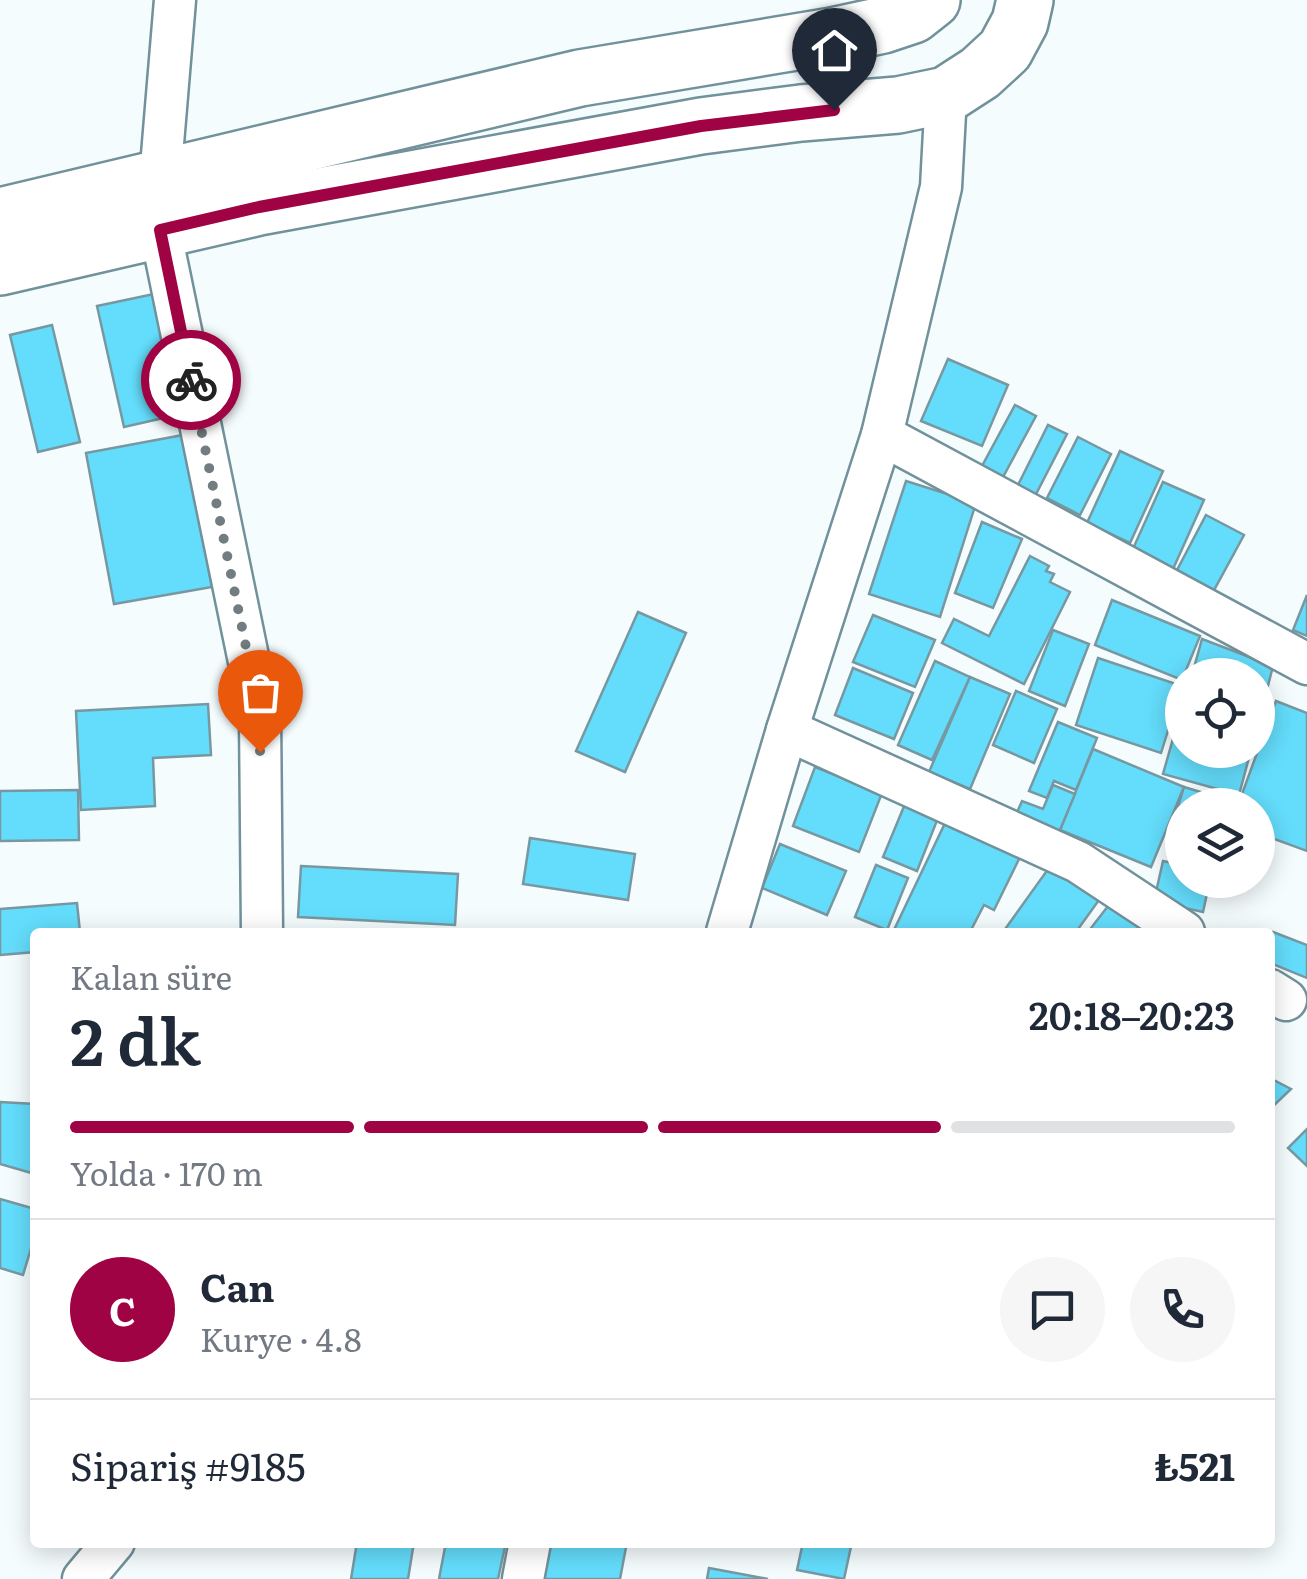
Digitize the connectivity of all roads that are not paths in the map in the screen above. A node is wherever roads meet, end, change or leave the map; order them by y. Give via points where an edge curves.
1 (176, 0) edge
2 (932, 0) edge
3 (1025, 0) edge
4 (946, 94) junction
5 (160, 204) junction
6 (0, 216) edge
7 (0, 267) edge
8 (882, 435) junction
9 (1307, 664) edge
10 (786, 730) junction
11 (262, 928) edge
12 (728, 928) edge
13 (1178, 928) edge
14 (109, 1548) edge
15 (529, 1548) edge
16 (83, 1579) edge
17 (523, 1579) edge

1 - 5 street
2 - 5 main road via 913,15 866,28 580,78
3 - 4 main road via 1005,50
4 - 5 main road via 701,126 259,207
4 - 8 street via 941,187
5 - 6 main road
5 - 7 main road
5 - 11 street via 260,715
8 - 9 street
8 - 10 street
10 - 12 street
10 - 13 street via 1078,862
14 - 16 street
15 - 17 street

